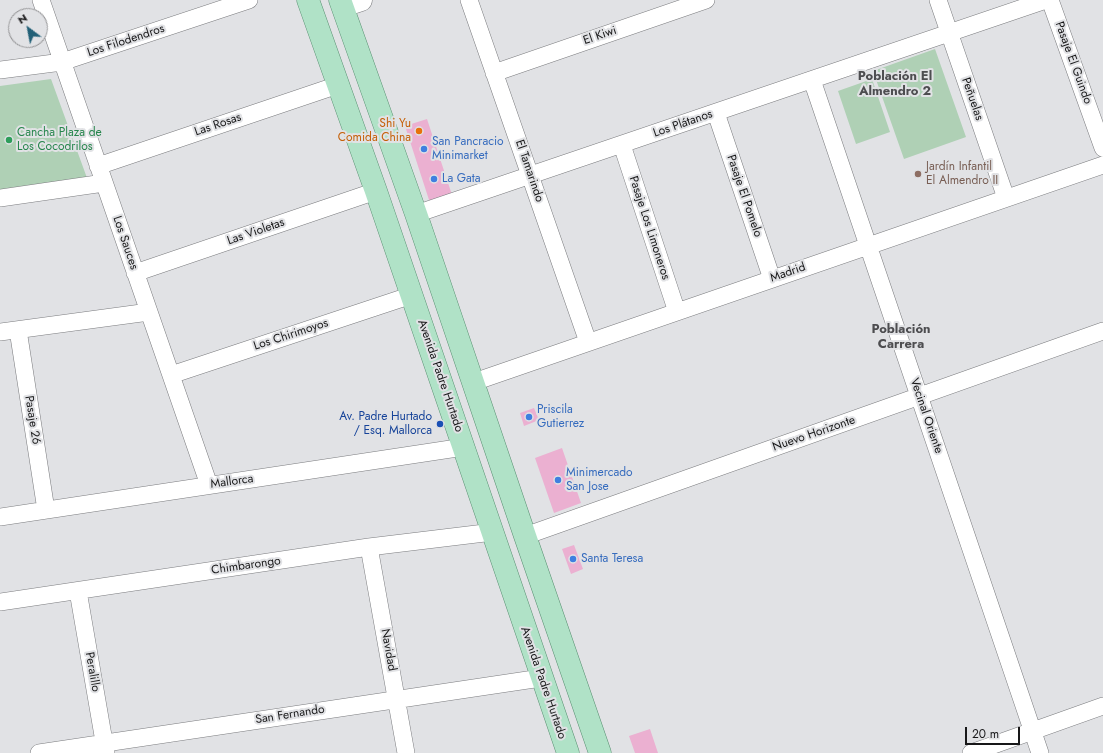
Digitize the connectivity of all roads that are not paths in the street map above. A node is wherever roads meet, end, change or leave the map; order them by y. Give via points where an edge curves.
1 (41, 0) edge
2 (249, 0) edge
3 (308, 0) edge
4 (469, 0) edge
5 (706, 0) edge
6 (938, 0) edge
7 (1046, 0) edge
8 (1050, 0) edge
9 (348, 2) edge
10 (949, 33) junction
11 (62, 62) junction
12 (0, 70) edge
13 (494, 73) junction
14 (812, 80) junction
15 (338, 85) junction
16 (716, 113) junction
17 (622, 144) junction
18 (1103, 148) edge
19 (1103, 165) edge
20 (98, 166) junction
21 (530, 176) junction
22 (104, 182) junction
23 (376, 191) junction
24 (0, 198) edge
25 (1006, 198) junction
26 (416, 214) junction
27 (868, 246) junction
28 (135, 272) junction
29 (772, 279) junction
30 (412, 295) junction
31 (149, 312) junction
32 (677, 312) junction
33 (18, 330) junction
34 (0, 332) edge
35 (1103, 332) edge
36 (588, 342) junction
37 (170, 375) junction
38 (474, 382) junction
39 (919, 397) junction
40 (464, 447) junction
41 (209, 485) junction
42 (46, 510) junction
43 (0, 517) edge
44 (493, 532) junction
45 (525, 536) junction
46 (370, 547) junction
47 (78, 590) junction
48 (0, 602) edge
49 (541, 678) junction
50 (396, 699) junction
51 (1103, 706) edge
52 (1033, 731) junction
53 (105, 748) edge
54 (39, 753) edge
55 (406, 753) edge
56 (568, 753) edge
57 (600, 753) edge
58 (971, 753) edge
59 (1040, 753) edge

1 - 11 street, Los Sauces
2 - 11 street, Los Filodendros
3 - 15 main road, Avenida Padre Hurtado
4 - 13 street, El Tamarindo
5 - 13 street, El Kiwi
6 - 10 street, Peñuelas
7 - 10 street, Los Plátanos
8 - 18 street, Pasaje El Guindo
9 - 26 main road
10 - 14 street, Los Plátanos
10 - 25 street, Peñuelas
11 - 12 street, Los Filodendros
11 - 20 street, Los Sauces
13 - 21 street, El Tamarindo
14 - 16 street, Los Plátanos
14 - 27 street, Vecinal Oriente
15 - 20 street, Las Rosas
15 - 23 main road, Avenida Padre Hurtado
16 - 17 street, Los Plátanos
16 - 29 street, Pasaje El Pomelo
17 - 21 street, Los Plátanos
17 - 32 street, Pasaje Los Limoneros
19 - 25 street, Madrid
20 - 22 street, Los Sauces
21 - 26 street, Los Plátanos
21 - 36 street, El Tamarindo
22 - 24 street
22 - 28 street, Los Sauces
23 - 28 street, Las Violetas
23 - 30 main road, Avenida Padre Hurtado
25 - 27 street, Madrid
26 - 38 main road
27 - 29 street, Madrid
27 - 39 street, Vecinal Oriente
28 - 31 street, Los Sauces
29 - 32 street, Madrid
30 - 37 street, Los Chirimoyos
30 - 40 main road, Avenida Padre Hurtado
31 - 33 street
31 - 37 street, Los Sauces
32 - 36 street, Madrid
33 - 34 street
33 - 42 street, Pasaje 26
35 - 39 street, Nuevo Horizonte
36 - 38 street, Madrid
37 - 41 street, Los Sauces
38 - 45 main road
39 - 45 street, Nuevo Horizonte
39 - 52 street, Vecinal Oriente
40 - 41 street, Mallorca
40 - 44 main road, Avenida Padre Hurtado
41 - 42 street, Mallorca
42 - 43 street, Mallorca
44 - 46 street, Chimbarongo
44 - 49 main road, Avenida Padre Hurtado
45 - 57 main road
46 - 47 street, Chimbarongo
46 - 50 street, Navidad
47 - 48 street, Chimbarongo
47 - 53 street, Peralillo
49 - 50 street, San Fernando
49 - 56 main road, Avenida Padre Hurtado
50 - 53 street, San Fernando
50 - 55 street, Navidad
51 - 52 street
52 - 58 street
52 - 59 street, Vecinal Oriente
53 - 54 street, San Fernando

